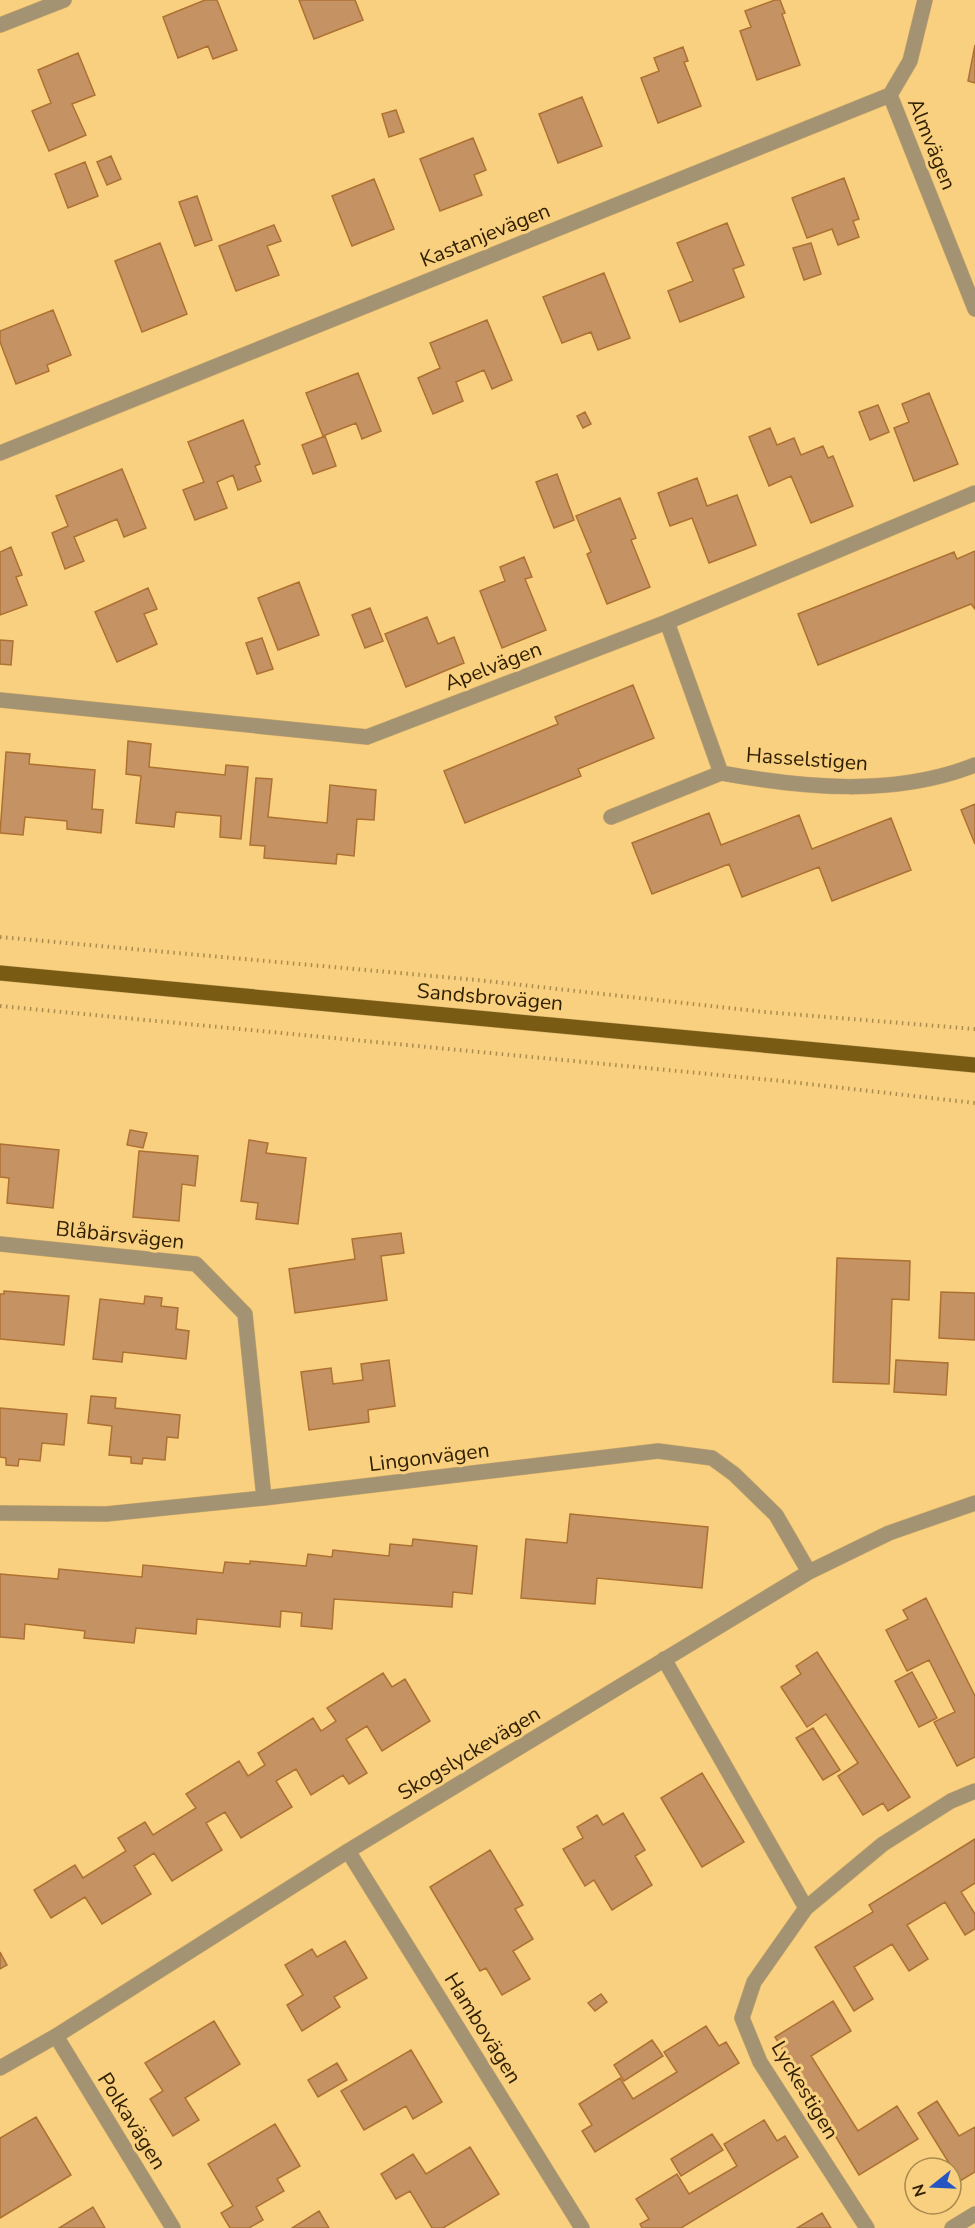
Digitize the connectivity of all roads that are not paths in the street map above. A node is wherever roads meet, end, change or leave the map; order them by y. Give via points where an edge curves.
1 (64, 0) edge
2 (925, 0) edge
3 (0, 26) edge
4 (890, 95) junction
5 (975, 309) edge
6 (0, 453) edge
7 (975, 494) edge
8 (667, 622) junction
9 (0, 700) edge
10 (975, 765) edge
11 (721, 773) junction
12 (611, 817) dead end
13 (0, 973) edge
14 (975, 1065) edge
15 (0, 1244) edge
16 (264, 1498) junction
17 (975, 1503) edge
18 (0, 1513) edge
19 (809, 1572) junction
20 (664, 1659) junction
21 (975, 1791) edge
22 (348, 1851) junction
23 (806, 1908) junction
24 (56, 2036) junction
25 (0, 2068) edge
26 (975, 2214) edge
27 (173, 2228) edge
28 (582, 2228) edge
29 (867, 2228) edge
30 (952, 2228) edge

1 - 3 street
2 - 4 street via 910,60
4 - 5 street, Almvägen
4 - 6 street, Kastanjevägen
7 - 8 street, Apelvägen
8 - 9 street, Apelvägen via 367,737
8 - 11 street, Hasselstigen
10 - 11 street, Hasselstigen via 914,783 853,787
11 - 12 street
13 - 14 main road, Sandsbrovägen
15 - 16 street, Blåbärsvägen via 196,1264 245,1314
16 - 18 street, Lingonvägen via 106,1514
16 - 19 street, Lingonvägen via 658,1451 686,1453 712,1458 754,1492 776,1515
17 - 19 street, Skogslyckevägen via 889,1533
19 - 20 street, Skogslyckevägen
20 - 22 street, Skogslyckevägen
20 - 23 street
21 - 23 street, Lyckestigen via 951,1801 883,1844
22 - 24 street, Skogslyckevägen
22 - 28 street, Hambovägen
23 - 29 street, Lyckestigen via 754,1982 742,2018 760,2062
24 - 25 street, Skogslyckevägen
24 - 27 street, Polkavägen
26 - 30 street

